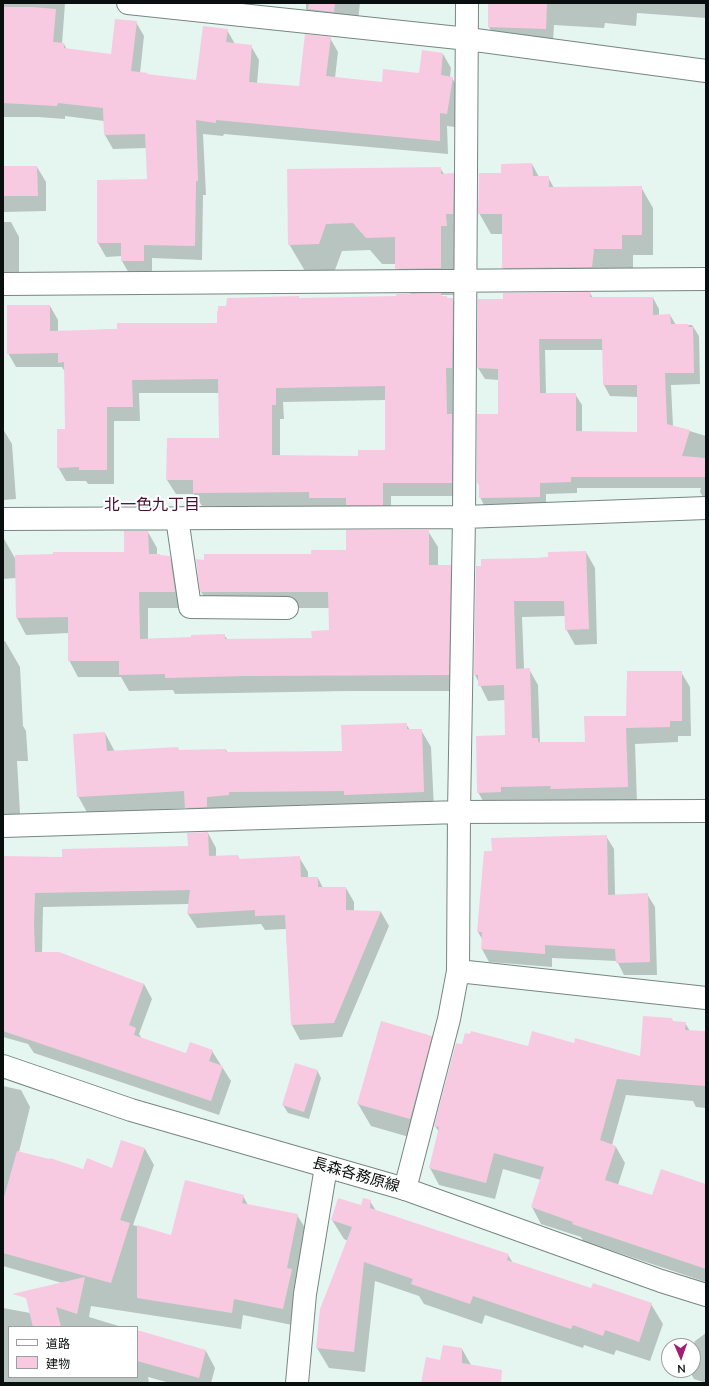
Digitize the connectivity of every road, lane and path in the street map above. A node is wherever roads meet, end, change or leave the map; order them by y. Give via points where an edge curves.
1 (128, 3) edge
2 (467, 3) edge
3 (468, 39) junction
4 (706, 71) edge
5 (706, 279) edge
6 (465, 282) junction
7 (3, 284) edge
8 (706, 508) edge
9 (464, 516) junction
10 (176, 518) junction
11 (3, 519) edge
12 (287, 608) dead end
13 (706, 811) edge
14 (459, 812) junction
15 (3, 826) edge
16 (458, 971) junction
17 (706, 998) edge
18 (3, 1066) edge
19 (326, 1167) junction
20 (405, 1189) junction
21 (706, 1296) edge
22 (297, 1383) edge

1 - 3 street
2 - 3 street
3 - 4 street
3 - 6 street
5 - 6 street
6 - 7 street
6 - 9 street
8 - 9 street
9 - 10 street
9 - 14 street
10 - 11 street
10 - 12 street via 190,607
13 - 14 street
14 - 15 street
14 - 16 street
16 - 17 street
16 - 20 street via 449,1019
18 - 19 street, 長森各務原線 via 131,1110
19 - 20 street, 長森各務原線
19 - 22 street via 305,1294
20 - 21 street, 長森各務原線

